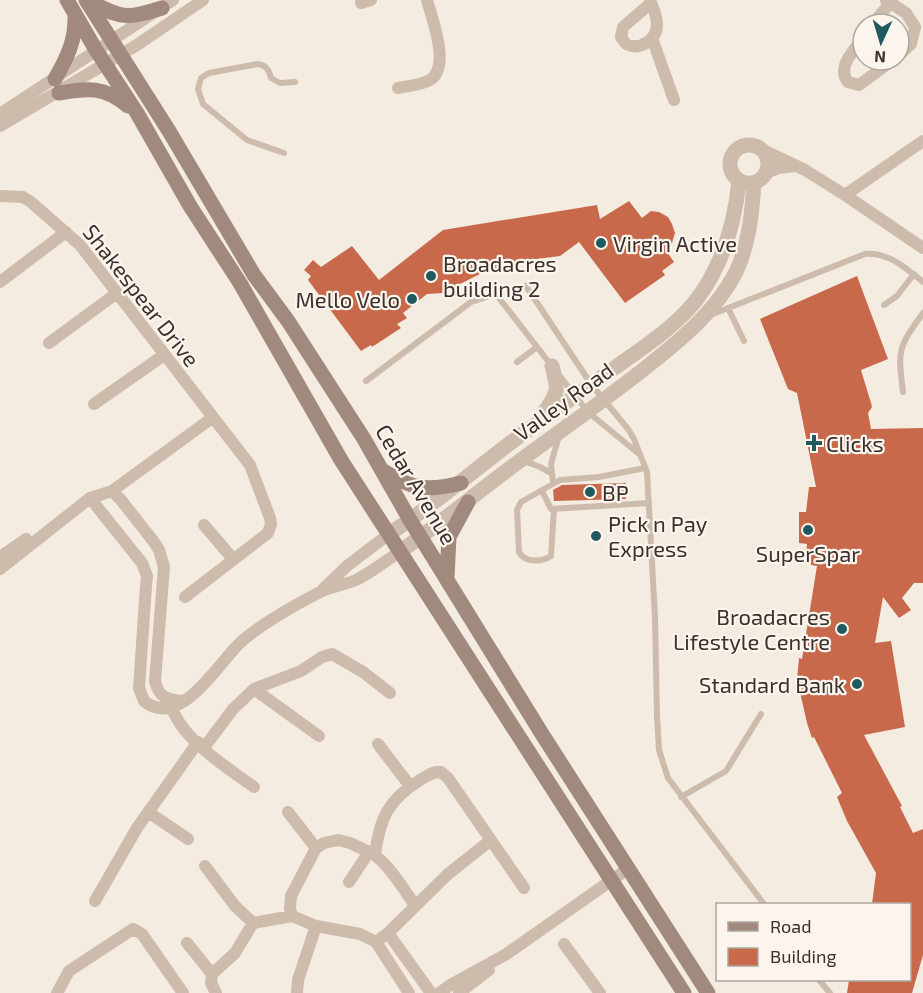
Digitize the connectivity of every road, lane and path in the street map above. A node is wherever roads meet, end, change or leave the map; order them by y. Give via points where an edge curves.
1 (87, 0) edge
2 (202, 0) edge
3 (427, 0) edge
4 (888, 1) edge
5 (651, 2) edge
6 (167, 4) edge
7 (71, 6) edge
8 (904, 12) edge
9 (911, 21) edge
10 (652, 38) junction
11 (111, 41) junction
12 (911, 44) edge
13 (120, 55) junction
14 (851, 55) edge
15 (100, 57) junction
16 (877, 72) edge
17 (295, 82) dead end
18 (57, 86) junction
19 (398, 88) dead end
20 (674, 100) dead end
21 (137, 113) junction
22 (0, 114) edge
23 (0, 126) edge
24 (923, 141) edge
25 (763, 150) junction
26 (284, 153) dead end
27 (797, 166) junction
28 (766, 173) junction
29 (746, 182) junction
30 (845, 195) junction
31 (0, 196) edge
32 (66, 232) junction
33 (923, 248) edge
34 (914, 274) junction
35 (0, 282) edge
36 (923, 282) edge
37 (526, 286) dead end
38 (117, 292) junction
39 (884, 305) dead end
40 (689, 308) junction
41 (728, 308) junction
42 (923, 313) edge
43 (704, 317) junction
44 (744, 341) dead end
45 (49, 343) dead end
46 (537, 347) junction
47 (164, 355) junction
48 (517, 362) dead end
49 (552, 366) junction
50 (366, 381) dead end
51 (591, 384) junction
52 (903, 392) dead end
53 (576, 397) junction
54 (604, 401) junction
55 (94, 404) dead end
56 (588, 412) junction
57 (213, 418) junction
58 (537, 424) junction
59 (561, 432) junction
60 (639, 454) junction
61 (520, 460) junction
62 (380, 468) junction
63 (645, 468) junction
64 (551, 473) junction
65 (553, 482) junction
66 (461, 483) junction
67 (112, 491) junction
68 (542, 491) junction
69 (90, 498) junction
70 (468, 502) junction
71 (649, 502) junction
72 (554, 509) junction
73 (410, 520) junction
74 (204, 525) dead end
75 (48, 530) junction
76 (389, 534) junction
77 (421, 537) junction
78 (401, 551) junction
79 (0, 557) edge
80 (233, 559) junction
81 (0, 569) edge
82 (447, 577) junction
83 (321, 591) junction
84 (185, 597) dead end
85 (145, 598) junction
86 (163, 600) junction
87 (254, 689) junction
88 (390, 693) dead end
89 (171, 704) junction
90 (761, 714) dead end
91 (319, 736) dead end
92 (378, 744) dead end
93 (200, 746) junction
94 (410, 786) junction
95 (254, 787) dead end
96 (681, 797) junction
97 (148, 812) junction
98 (288, 812) dead end
99 (188, 839) dead end
100 (491, 840) junction
101 (316, 848) junction
102 (372, 853) junction
103 (205, 866) dead end
104 (629, 868) junction
105 (611, 880) junction
106 (349, 882) dead end
107 (525, 888) dead end
108 (95, 901) dead end
109 (763, 903) edge
110 (416, 905) junction
111 (292, 916) junction
112 (253, 923) junction
113 (316, 926) junction
114 (388, 933) junction
115 (376, 942) junction
116 (187, 943) dead end
117 (564, 944) dead end
118 (505, 955) junction
119 (212, 974) junction
120 (820, 981) edge
121 (406, 991) edge
122 (57, 993) edge
123 (183, 993) edge
124 (216, 993) edge
125 (297, 993) edge
126 (431, 993) edge
127 (439, 993) edge
128 (459, 993) edge
129 (600, 993) edge
130 (684, 993) edge
131 (708, 993) edge
132 (830, 993) edge

1 - 6 main road via 125,17
1 - 11 main road, Cedar Avenue
2 - 13 street
3 - 19 street via 439,50 438,68 429,81
4 - 8 street
5 - 10 street via 657,26
5 - 10 street via 623,27 621,37 626,44 636,47
6 - 11 street
7 - 15 main road
7 - 18 main road via 76,28
9 - 12 street via 915,27
10 - 20 street
11 - 13 main road, Cedar Avenue
11 - 15 street
13 - 15 street
13 - 62 main road, Cedar Avenue via 254,275 288,321
14 - 16 street via 843,67 848,82 863,83
15 - 18 street
15 - 21 main road
17 - 26 lane via 280,83 271,78 263,64 258,64 209,73 201,78 198,89 203,104 247,140
18 - 21 main road via 96,89 117,96
18 - 22 street
18 - 23 street
21 - 76 main road via 341,460
24 - 30 street
25 - 27 street
25 - 28 street via 768,160
25 - 29 street via 750,144 734,150 730,171
27 - 28 street
27 - 30 street
28 - 29 street
29 - 40 street, Valley Road via 725,248 702,294
29 - 43 street, Valley Road via 751,218 742,258
30 - 33 street
31 - 32 street, Shakespear Drive via 23,197
32 - 35 street
32 - 38 street, Shakespear Drive
34 - 36 lane
34 - 39 lane via 897,296
34 - 41 lane via 890,258 866,254
37 - 51 lane
38 - 45 street
38 - 47 street, Shakespear Drive
40 - 43 street
40 - 51 street, Valley Road via 657,337
41 - 43 lane
41 - 44 lane
42 - 52 lane via 899,352
43 - 54 street, Valley Road
46 - 48 lane
46 - 49 lane
46 - 50 lane via 496,294 471,302
47 - 55 street
47 - 57 street, Shakespear Drive
49 - 53 lane
49 - 58 street via 557,386 555,397
51 - 53 street, Valley Road
51 - 54 lane
53 - 56 lane
53 - 58 street, Valley Road
54 - 56 street, Valley Road
54 - 60 lane via 628,429
56 - 59 street, Valley Road
56 - 60 lane
57 - 67 street
57 - 80 street, Shakespear Drive via 253,470 271,524 268,533
58 - 66 street, Valley Road
59 - 61 street, Valley Road
59 - 64 lane
60 - 63 lane
61 - 64 lane
61 - 70 street, Valley Road
62 - 66 main road via 414,487 436,489
62 - 73 main road, Cedar Avenue
63 - 65 lane
63 - 71 lane
64 - 65 lane
65 - 68 lane
66 - 73 street, Valley Road
67 - 69 street
67 - 86 street via 159,550 164,567
68 - 72 lane
68 - 72 lane via 517,507 521,557 543,560 551,556
69 - 75 street
69 - 85 street via 142,563 147,576
70 - 77 street, Valley Road
70 - 82 main road via 449,537
71 - 72 lane
71 - 96 lane via 659,750 665,773
73 - 76 street, Valley Road
73 - 77 main road, Cedar Avenue
74 - 80 street
75 - 79 street via 36,531
75 - 81 street
76 - 78 main road
76 - 83 street, Valley Road
77 - 78 street, Valley Road
77 - 82 main road, Cedar Avenue
78 - 83 street, Valley Road via 357,579
78 - 105 main road
80 - 84 street
82 - 104 main road, Cedar Avenue
83 - 89 street, Valley Road via 260,627 243,640 197,693
85 - 86 street
85 - 89 street via 139,688 149,705 160,709
86 - 89 street via 155,681
87 - 88 street via 302,671 332,654
87 - 91 street
87 - 93 street
89 - 93 street via 180,726
90 - 96 lane via 726,771
92 - 94 street
93 - 95 street
93 - 97 street
94 - 100 street via 429,774 441,772
94 - 102 street via 393,801 381,822
96 - 109 lane
97 - 99 street
97 - 108 street
98 - 101 street
100 - 107 street
100 - 110 street
101 - 102 street via 338,840
101 - 111 street via 291,896
102 - 106 street
102 - 110 street
103 - 112 street
104 - 105 street
104 - 131 main road, Cedar Avenue
105 - 118 street
105 - 130 main road
110 - 114 street
111 - 112 street
111 - 113 street
112 - 119 street via 235,953
113 - 115 street via 354,933
113 - 125 street
114 - 115 street
114 - 126 street
115 - 121 street
116 - 119 street
117 - 129 street
118 - 127 street
118 - 128 street
119 - 124 street
120 - 132 lane
122 - 123 street via 69,971 133,929 142,934

